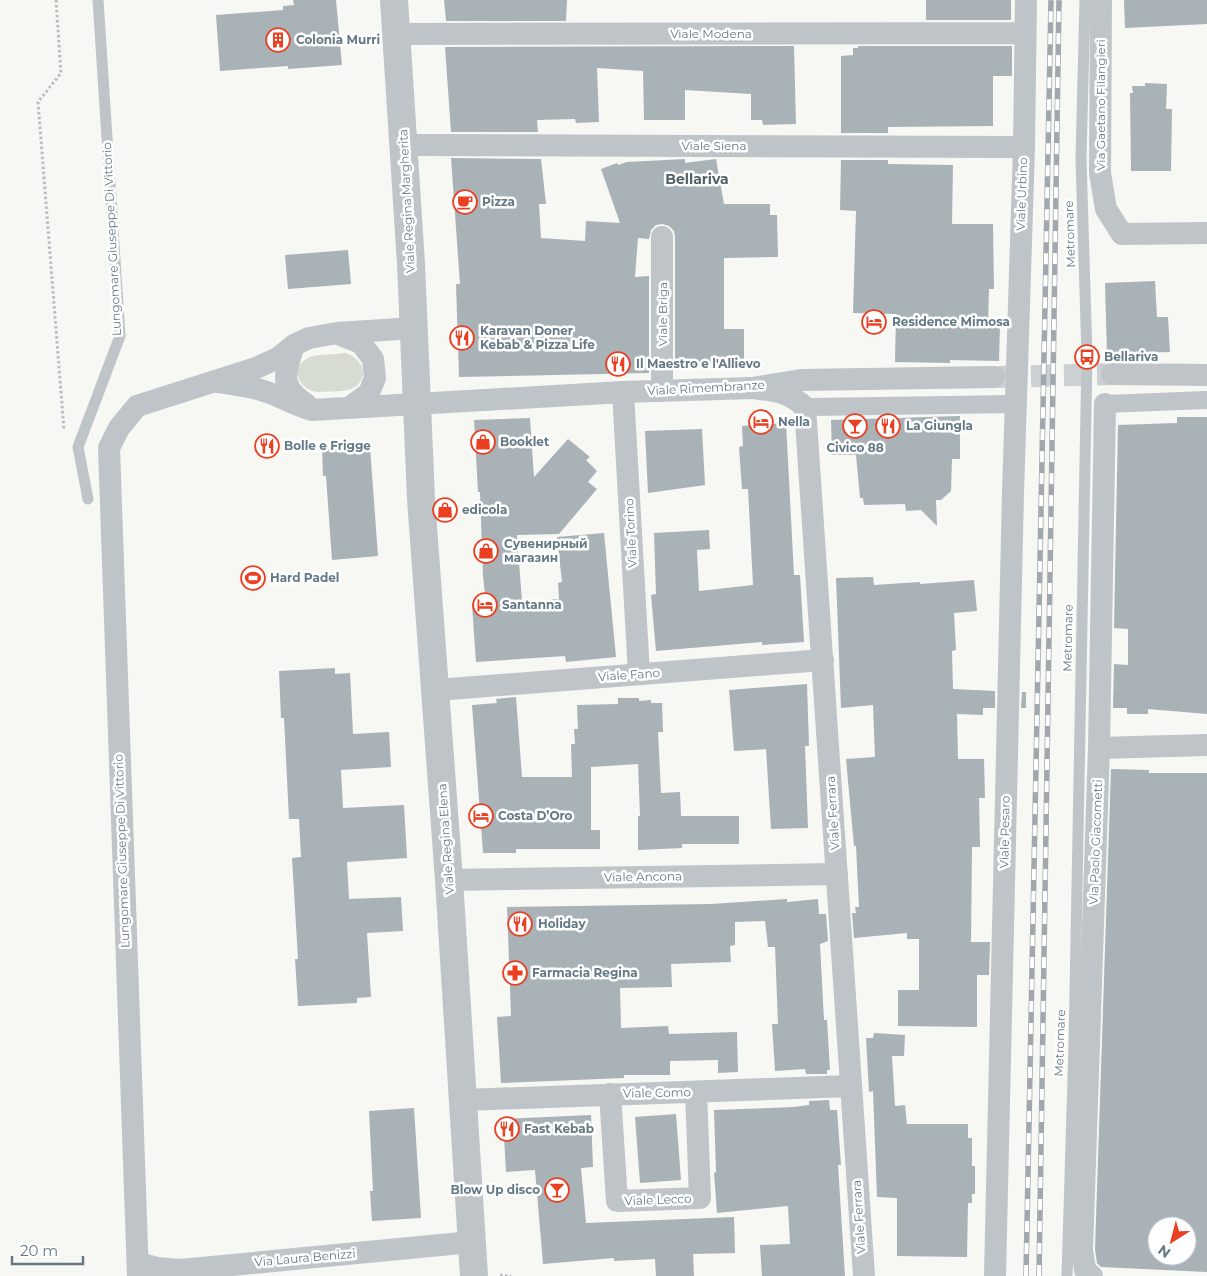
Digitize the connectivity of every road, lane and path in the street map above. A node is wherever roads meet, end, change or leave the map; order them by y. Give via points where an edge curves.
1 (56, 0) edge
2 (98, 0) edge
3 (394, 0) edge
4 (1026, 0) edge
5 (1085, 0) edge
6 (1101, 0) edge
7 (1026, 33) junction
8 (396, 34) junction
9 (405, 145) junction
10 (1024, 147) junction
11 (1207, 233) edge
12 (662, 237) dead end
13 (415, 328) junction
14 (337, 333) junction
15 (294, 345) junction
16 (806, 374) dead end
17 (1112, 374) tunnel mouth
18 (1207, 374) edge
19 (994, 377) tunnel mouth
20 (214, 381) junction
21 (1017, 387) junction
22 (752, 388) junction
23 (662, 391) junction
24 (623, 392) junction
25 (1207, 400) edge
26 (418, 403) junction
27 (1105, 404) joint
28 (350, 407) junction
29 (811, 407) dead end
30 (315, 409) junction
31 (65, 437) dead end
32 (88, 499) dead end
33 (823, 660) junction
34 (639, 674) junction
35 (436, 690) junction
36 (1207, 745) edge
37 (1099, 748) junction
38 (838, 874) junction
39 (449, 880) junction
40 (850, 1086) junction
41 (696, 1092) junction
42 (610, 1094) junction
43 (464, 1100) junction
44 (472, 1242) junction
45 (138, 1270) edge
46 (474, 1276) edge
47 (864, 1276) edge
48 (995, 1276) edge
49 (1067, 1276) edge
50 (1092, 1276) edge

1 - 31 path via 61,73 38,102
2 - 32 lane, Lungomare Giuseppe Di Vittorio via 120,336 78,447
3 - 8 street, Viale Regina Margherita
4 - 7 street, Viale Urbino
5 - 49 lane, Metromare via 1081,159 1087,367
6 - 11 street, Via Gaetano Filangieri via 1100,173 1106,209 1122,234
7 - 8 street, Viale Modena
7 - 10 street, Viale Urbino
8 - 9 street, Viale Regina Margherita
9 - 10 street, Viale Siena
9 - 13 street, Viale Regina Margherita
10 - 21 street, Viale Urbino
12 - 23 street, Viale Briga
13 - 14 street
13 - 26 street, Viale Regina Margherita
14 - 15 street via 309,338
14 - 28 street via 361,343 373,359 375,378 369,393
15 - 20 street, Lungomare Giuseppe Di Vittorio via 278,358 256,368
15 - 30 street via 286,368 286,383 294,396
16 - 21 street
17 - 18 street
19 - 22 street, Viale Rimembranze via 801,380
20 - 30 street via 260,389 297,406
20 - 45 street, Lungomare Giuseppe Di Vittorio via 137,406 119,428 109,448
21 - 29 street
21 - 48 street, Viale Pesaro
22 - 23 street, Viale Rimembranze
22 - 33 street, Viale Ferrara via 783,392 805,408
23 - 24 street, Viale Rimembranze
24 - 26 street, Viale Rimembranze
24 - 34 street, Viale Torino
25 - 27 street
26 - 28 street, Viale Rimembranze
26 - 35 street, Viale Regina Elena via 421,498
27 - 37 street, Via Paolo Giacometti
28 - 30 street
33 - 34 street, Viale Fano
33 - 38 street, Viale Ferrara
34 - 35 street, Viale Fano
35 - 39 street, Viale Regina Elena
36 - 37 street
37 - 50 street, Via Paolo Giacometti via 1082,1250 1085,1270
38 - 39 street, Viale Ancona
38 - 40 street, Viale Ferrara
39 - 43 street, Viale Regina Elena
40 - 41 street, Viale Como
40 - 47 street, Viale Ferrara
41 - 42 street, Viale Como
41 - 42 street, Viale Lecco via 700,1198 617,1201
42 - 43 street, Viale Como
43 - 44 street, Viale Regina Elena
44 - 45 street, Via Laura Benizzi via 180,1270
44 - 46 street, Viale Regina Elena

